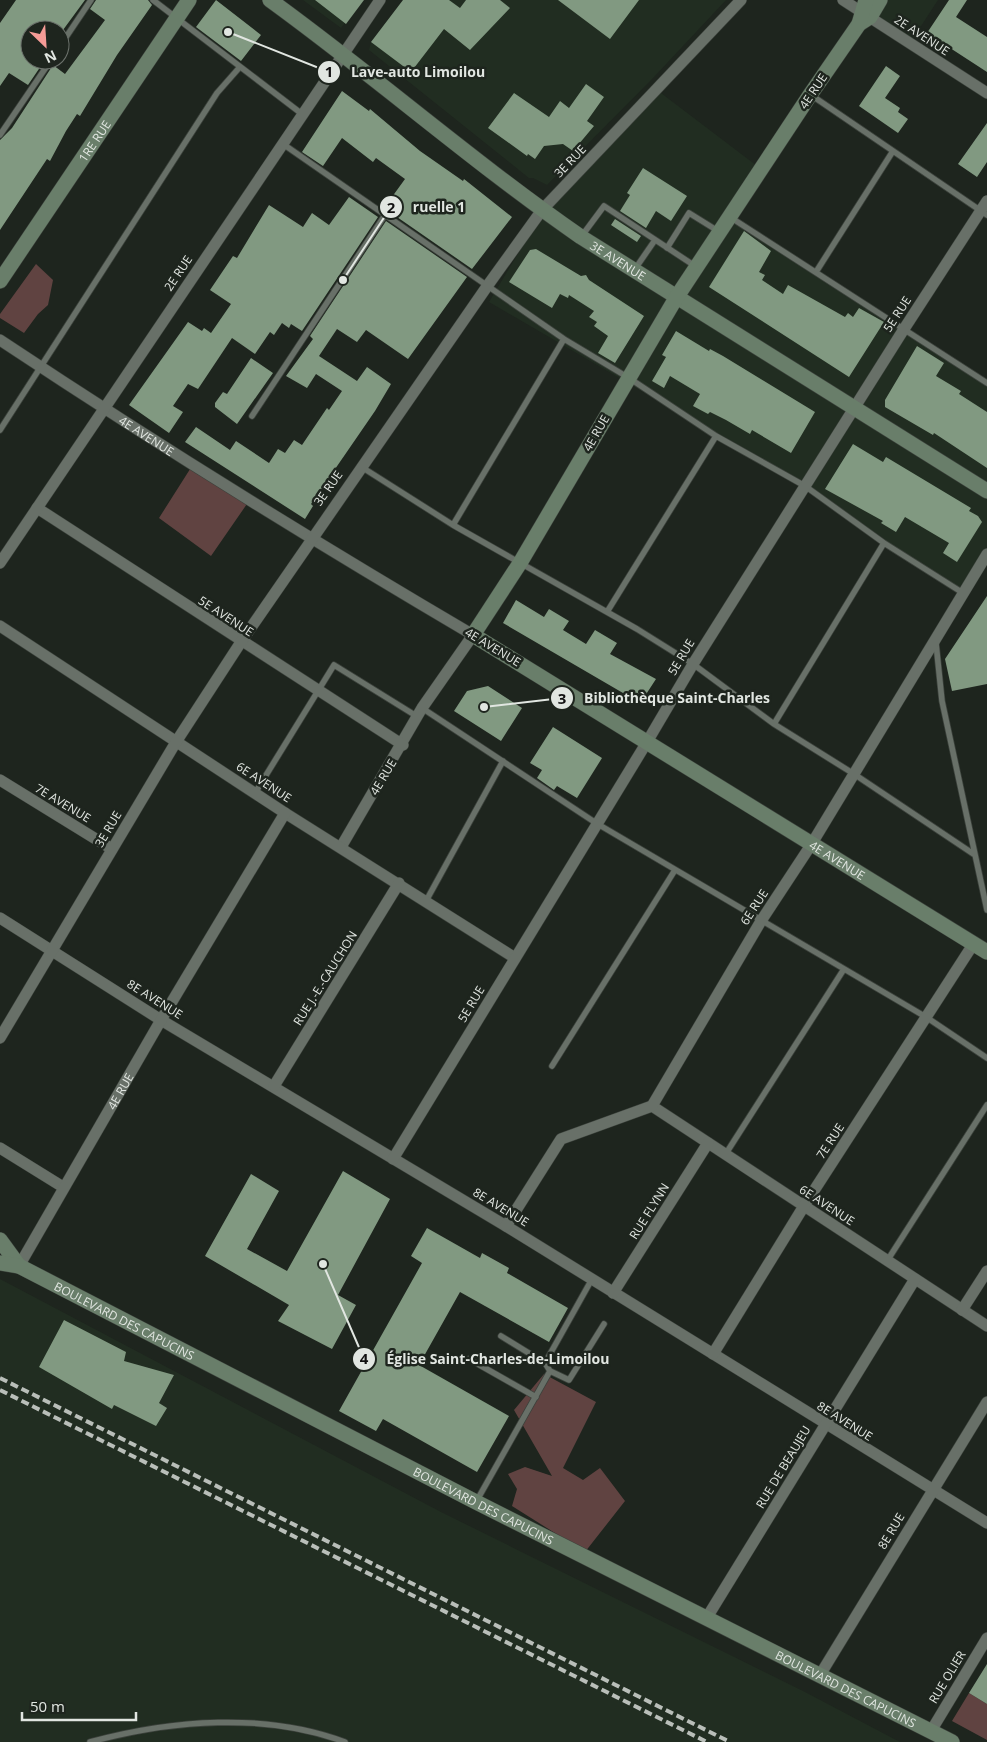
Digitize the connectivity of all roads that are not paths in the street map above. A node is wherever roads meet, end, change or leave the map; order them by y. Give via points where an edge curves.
1 (91, 0) edge
2 (153, 0) edge
3 (189, 0) edge
4 (270, 0) edge
5 (380, 0) edge
6 (741, 0) edge
7 (843, 0) edge
8 (880, 0) edge
9 (864, 13) edge
10 (178, 19) junction
11 (70, 31) edge
12 (343, 53) junction
13 (239, 68) junction
14 (43, 70) edge
15 (987, 93) edge
16 (810, 95) junction
17 (302, 114) junction
18 (0, 135) edge
19 (282, 144) junction
20 (893, 151) junction
21 (985, 209) edge
22 (542, 210) junction
23 (385, 215) junction
24 (730, 216) junction
25 (719, 232) junction
26 (581, 236) junction
27 (655, 240) junction
28 (667, 248) junction
29 (696, 267) junction
30 (634, 272) junction
31 (816, 272) junction
32 (0, 281) edge
33 (488, 285) junction
34 (676, 298) junction
35 (904, 329) junction
36 (564, 339) junction
37 (0, 340) edge
38 (42, 368) junction
39 (629, 378) junction
40 (986, 380) edge
41 (102, 408) junction
42 (854, 408) junction
43 (252, 416) dead end
44 (0, 430) edge
45 (716, 436) junction
46 (360, 466) junction
47 (805, 486) junction
48 (987, 491) edge
49 (37, 508) junction
50 (453, 525) junction
51 (310, 539) junction
52 (884, 543) junction
53 (987, 554) edge
54 (0, 563) edge
55 (520, 563) junction
56 (962, 593) junction
57 (607, 612) junction
58 (0, 626) edge
59 (473, 635) junction
60 (935, 641) junction
61 (241, 642) junction
62 (693, 664) junction
63 (318, 691) junction
64 (420, 712) junction
65 (774, 724) junction
66 (176, 742) junction
67 (647, 742) junction
68 (403, 745) junction
69 (503, 762) junction
70 (854, 774) junction
71 (0, 780) edge
72 (256, 793) junction
73 (285, 813) junction
74 (596, 823) junction
75 (811, 845) junction
76 (341, 847) junction
77 (112, 848) junction
78 (975, 855) junction
79 (676, 870) junction
80 (399, 883) junction
81 (426, 901) junction
82 (987, 910) edge
83 (0, 918) edge
84 (761, 921) junction
85 (974, 943) junction
86 (51, 949) junction
87 (987, 952) edge
88 (515, 958) junction
89 (844, 969) junction
90 (926, 1017) junction
91 (161, 1020) junction
92 (0, 1038) edge
93 (987, 1058) edge
94 (552, 1066) dead end
95 (274, 1086) junction
96 (987, 1105) edge
97 (652, 1106) junction
98 (708, 1143) junction
99 (0, 1148) edge
100 (725, 1154) junction
101 (392, 1159) junction
102 (64, 1187) junction
103 (804, 1206) junction
104 (506, 1226) junction
105 (0, 1240) edge
106 (887, 1261) junction
107 (0, 1263) edge
108 (19, 1266) junction
109 (987, 1271) edge
110 (592, 1279) junction
111 (915, 1279) junction
112 (613, 1293) junction
113 (962, 1310) junction
114 (604, 1324) dead end
115 (987, 1326) edge
116 (501, 1336) dead end
117 (712, 1354) junction
118 (469, 1359) dead end
119 (545, 1363) junction
120 (550, 1371) junction
121 (536, 1397) junction
122 (987, 1402) edge
123 (825, 1425) junction
124 (932, 1490) junction
125 (476, 1502) junction
126 (987, 1524) edge
127 (706, 1619) junction
128 (987, 1638) edge
129 (820, 1675) junction
130 (931, 1731) junction
131 (90, 1742) edge
132 (345, 1742) edge
133 (952, 1742) edge

1 - 11 lane
2 - 10 lane
3 - 10 main road, 1RE RUE
4 - 12 main road, 3E AVENUE
5 - 12 street, 2E RUE
6 - 22 street, 3E RUE
7 - 9 street, 2E AVENUE
8 - 9 main road, 4E RUE
9 - 15 street, 2E AVENUE
9 - 16 main road, 4E RUE
10 - 13 lane
10 - 32 main road, 1RE RUE
12 - 17 street, 2E RUE
12 - 22 main road, 3E AVENUE
13 - 17 lane
13 - 38 lane via 217,93
14 - 18 lane
16 - 20 lane
16 - 24 main road, 4E RUE
17 - 19 street, 2E RUE
19 - 23 lane
19 - 41 street, 2E RUE
20 - 21 lane
20 - 31 lane
21 - 35 street, 5E RUE
22 - 26 main road, 3E AVENUE
22 - 33 street, 3E RUE
23 - 33 lane
23 - 43 lane
24 - 25 main road, 4E RUE
24 - 31 lane
25 - 28 lane via 689,213
25 - 29 main road, 4E RUE
26 - 27 lane via 604,206
26 - 30 main road, 3E AVENUE
27 - 28 lane
27 - 30 lane
28 - 29 lane
29 - 34 main road, 4E RUE
30 - 34 main road, 3E AVENUE
31 - 35 lane
33 - 36 lane
33 - 46 street, 3E RUE
34 - 39 main road, 4E RUE
34 - 42 main road, 3E AVENUE
35 - 40 lane
35 - 42 street, 5E RUE
36 - 39 lane
36 - 50 lane
37 - 38 street, 4E AVENUE
38 - 41 street, 4E AVENUE
38 - 44 lane
39 - 45 lane
39 - 55 main road, 4E RUE
41 - 49 street, 2E RUE
41 - 51 street, 4E AVENUE
42 - 47 street, 5E RUE
42 - 48 main road, 3E AVENUE
45 - 47 lane
45 - 57 lane
46 - 50 lane
46 - 51 street, 3E RUE
47 - 52 lane
47 - 62 street, 5E RUE
49 - 54 street, 2E RUE
49 - 61 street, 5E AVENUE
50 - 55 lane
51 - 59 street, 4E AVENUE
51 - 61 street, 3E RUE
52 - 56 lane
52 - 65 lane
53 - 56 street, 6E RUE
55 - 57 lane
55 - 59 main road, 4E RUE
56 - 60 street, 6E RUE
57 - 62 lane
58 - 66 street, 6E AVENUE
59 - 64 street, 4E RUE
59 - 67 main road, 4E AVENUE
60 - 70 street, 6E RUE
60 - 78 lane via 942,701
61 - 63 street, 5E AVENUE
61 - 66 street, 3E RUE
62 - 65 lane
62 - 67 street, 5E RUE
63 - 64 lane via 334,665
63 - 68 street, 5E AVENUE
63 - 72 lane
64 - 68 street, 4E RUE
64 - 69 lane
65 - 70 lane
66 - 72 street, 6E AVENUE
66 - 77 street, 3E RUE
67 - 74 street, 5E RUE
67 - 75 main road, 4E AVENUE
68 - 76 street, 4E RUE
69 - 74 lane
69 - 81 lane
70 - 75 street, 6E RUE
70 - 78 lane
71 - 77 street, 7E AVENUE
72 - 73 street, 6E AVENUE
73 - 76 street, 6E AVENUE
73 - 91 street, 4E RUE
74 - 79 lane
74 - 88 street, 5E RUE
75 - 84 street, 6E RUE
75 - 85 main road, 4E AVENUE
76 - 80 street, 6E AVENUE
77 - 86 street, 3E RUE
78 - 82 lane
79 - 84 lane
79 - 94 lane
80 - 81 street, 6E AVENUE
80 - 95 street, RUE J.-E.-CAUCHON
81 - 88 street, 6E AVENUE
83 - 86 street, 8E AVENUE
84 - 89 lane
84 - 97 street, 6E RUE
85 - 87 main road, 4E AVENUE
85 - 90 street, 7E RUE
86 - 91 street, 8E AVENUE
86 - 92 street, 3E RUE
88 - 101 street, 5E RUE
89 - 90 lane
89 - 100 lane
90 - 93 lane
90 - 103 street, 7E RUE
91 - 95 street, 8E AVENUE
91 - 102 street, 4E RUE
95 - 101 street, 8E AVENUE
96 - 106 lane
97 - 98 street, 6E AVENUE
97 - 104 street via 561,1139
98 - 100 street, 6E AVENUE
98 - 112 street, RUE FLYNN
99 - 102 street
100 - 103 street, 6E AVENUE
101 - 104 street, 8E AVENUE
102 - 108 street, 4E RUE
103 - 106 street, 6E AVENUE
103 - 117 street, 7E RUE
104 - 110 street, 8E AVENUE
105 - 108 main road, BOULEVARD DES CAPUCINS
106 - 111 street, 6E AVENUE
107 - 108 main road, BOULEVARD DES CAPUCINS
108 - 125 main road, BOULEVARD DES CAPUCINS
109 - 113 street
110 - 112 street, 8E AVENUE
110 - 119 lane
111 - 113 street, 6E AVENUE
111 - 123 street, RUE DE BEAUJEU
112 - 117 street, 8E AVENUE
113 - 115 street, 6E AVENUE
114 - 120 lane via 569,1380
116 - 119 lane
117 - 123 street, 8E AVENUE
118 - 121 lane
119 - 120 lane
120 - 121 lane
121 - 125 lane
122 - 124 street, 8E RUE
123 - 124 street, 8E AVENUE
123 - 127 street, RUE DE BEAUJEU
124 - 126 street, 8E AVENUE
124 - 129 street, 8E RUE
125 - 127 main road, BOULEVARD DES CAPUCINS
127 - 129 main road, BOULEVARD DES CAPUCINS
128 - 130 street, RUE OLIER
129 - 130 main road, BOULEVARD DES CAPUCINS
130 - 133 main road, BOULEVARD DES CAPUCINS
131 - 132 lane via 175,1726 240,1722 290,1727

